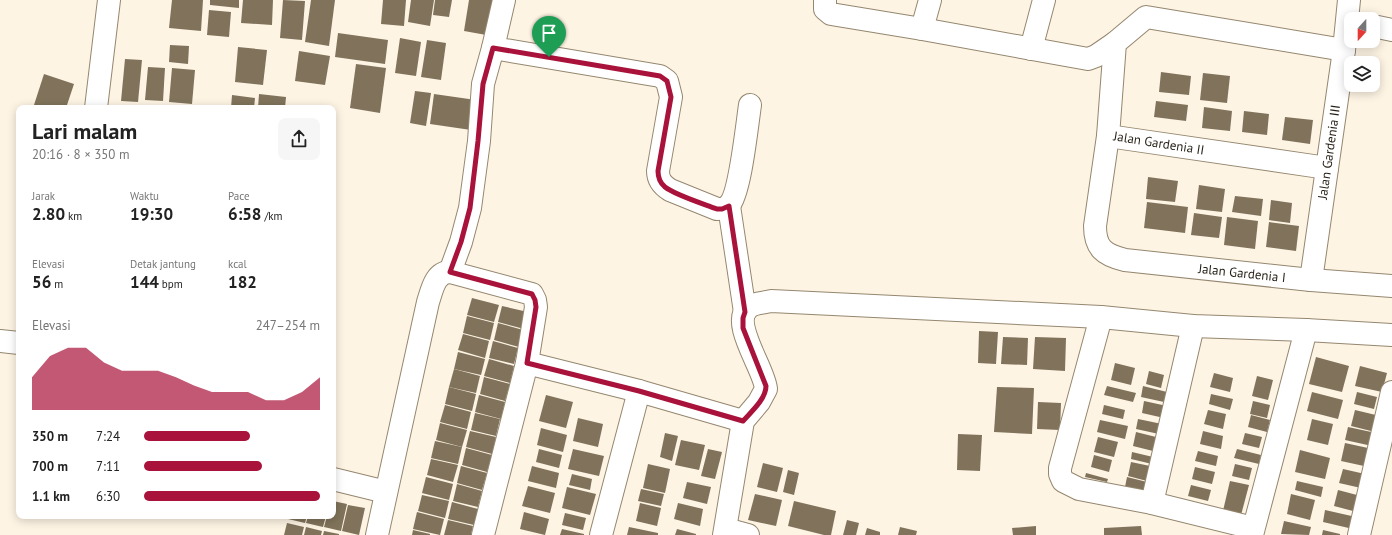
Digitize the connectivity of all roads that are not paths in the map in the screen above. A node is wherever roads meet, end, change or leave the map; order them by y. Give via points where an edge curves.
1 (109, 0) edge
2 (504, 0) edge
3 (825, 0) edge
4 (930, 0) edge
5 (1044, 0) edge
6 (1148, 8) edge
7 (1380, 27) edge
8 (922, 29) junction
9 (1392, 30) edge
10 (1115, 43) junction
11 (493, 48) junction
12 (1031, 49) junction
13 (1344, 50) joint
14 (96, 105) edge
15 (750, 105) dead end
16 (1108, 136) junction
17 (1327, 168) junction
18 (729, 206) junction
19 (450, 272) junction
20 (1311, 280) junction
21 (1392, 286) edge
22 (745, 312) junction
23 (1101, 317) junction
24 (1193, 326) junction
25 (1306, 330) junction
26 (1392, 335) edge
27 (527, 363) junction
28 (639, 391) junction
29 (1392, 392) edge
30 (743, 421) junction
31 (336, 480) edge
32 (386, 492) junction
33 (1152, 503) junction
34 (1252, 531) edge
35 (725, 532) edge
36 (377, 535) edge
37 (483, 535) edge
38 (601, 535) edge
39 (748, 535) edge
40 (1359, 535) edge

1 - 14 street
2 - 11 street
3 - 8 street via 825,8 831,14
4 - 8 street
5 - 12 street
6 - 10 street
6 - 13 street
7 - 9 street
8 - 12 street
10 - 12 street via 1088,59
10 - 16 street, Jalan Gardenia II
11 - 18 street via 660,76 667,81 671,97 658,178 664,187 677,194 717,209
11 - 19 street via 483,84 470,208
13 - 17 street, Jalan Gardenia III
15 - 18 street via 737,189
16 - 17 street, Jalan Gardenia II
16 - 20 street, Jalan Gardenia I via 1095,226 1100,248 1110,256 1125,260
17 - 20 street, Jalan Gardenia III
18 - 22 street
19 - 27 street via 532,294 536,307
19 - 32 street via 440,274 437,278 428,302
20 - 21 street, Jalan Gardenia I
22 - 23 street via 751,306 771,301
22 - 30 street via 743,328 766,389
23 - 24 street
23 - 33 street via 1060,474 1063,481 1073,487
24 - 25 street
24 - 33 street
25 - 26 street
25 - 34 street
27 - 28 street
27 - 37 street
28 - 30 street
28 - 38 street
29 - 40 street
30 - 35 street
31 - 32 street
32 - 36 street
33 - 34 street
35 - 39 street

